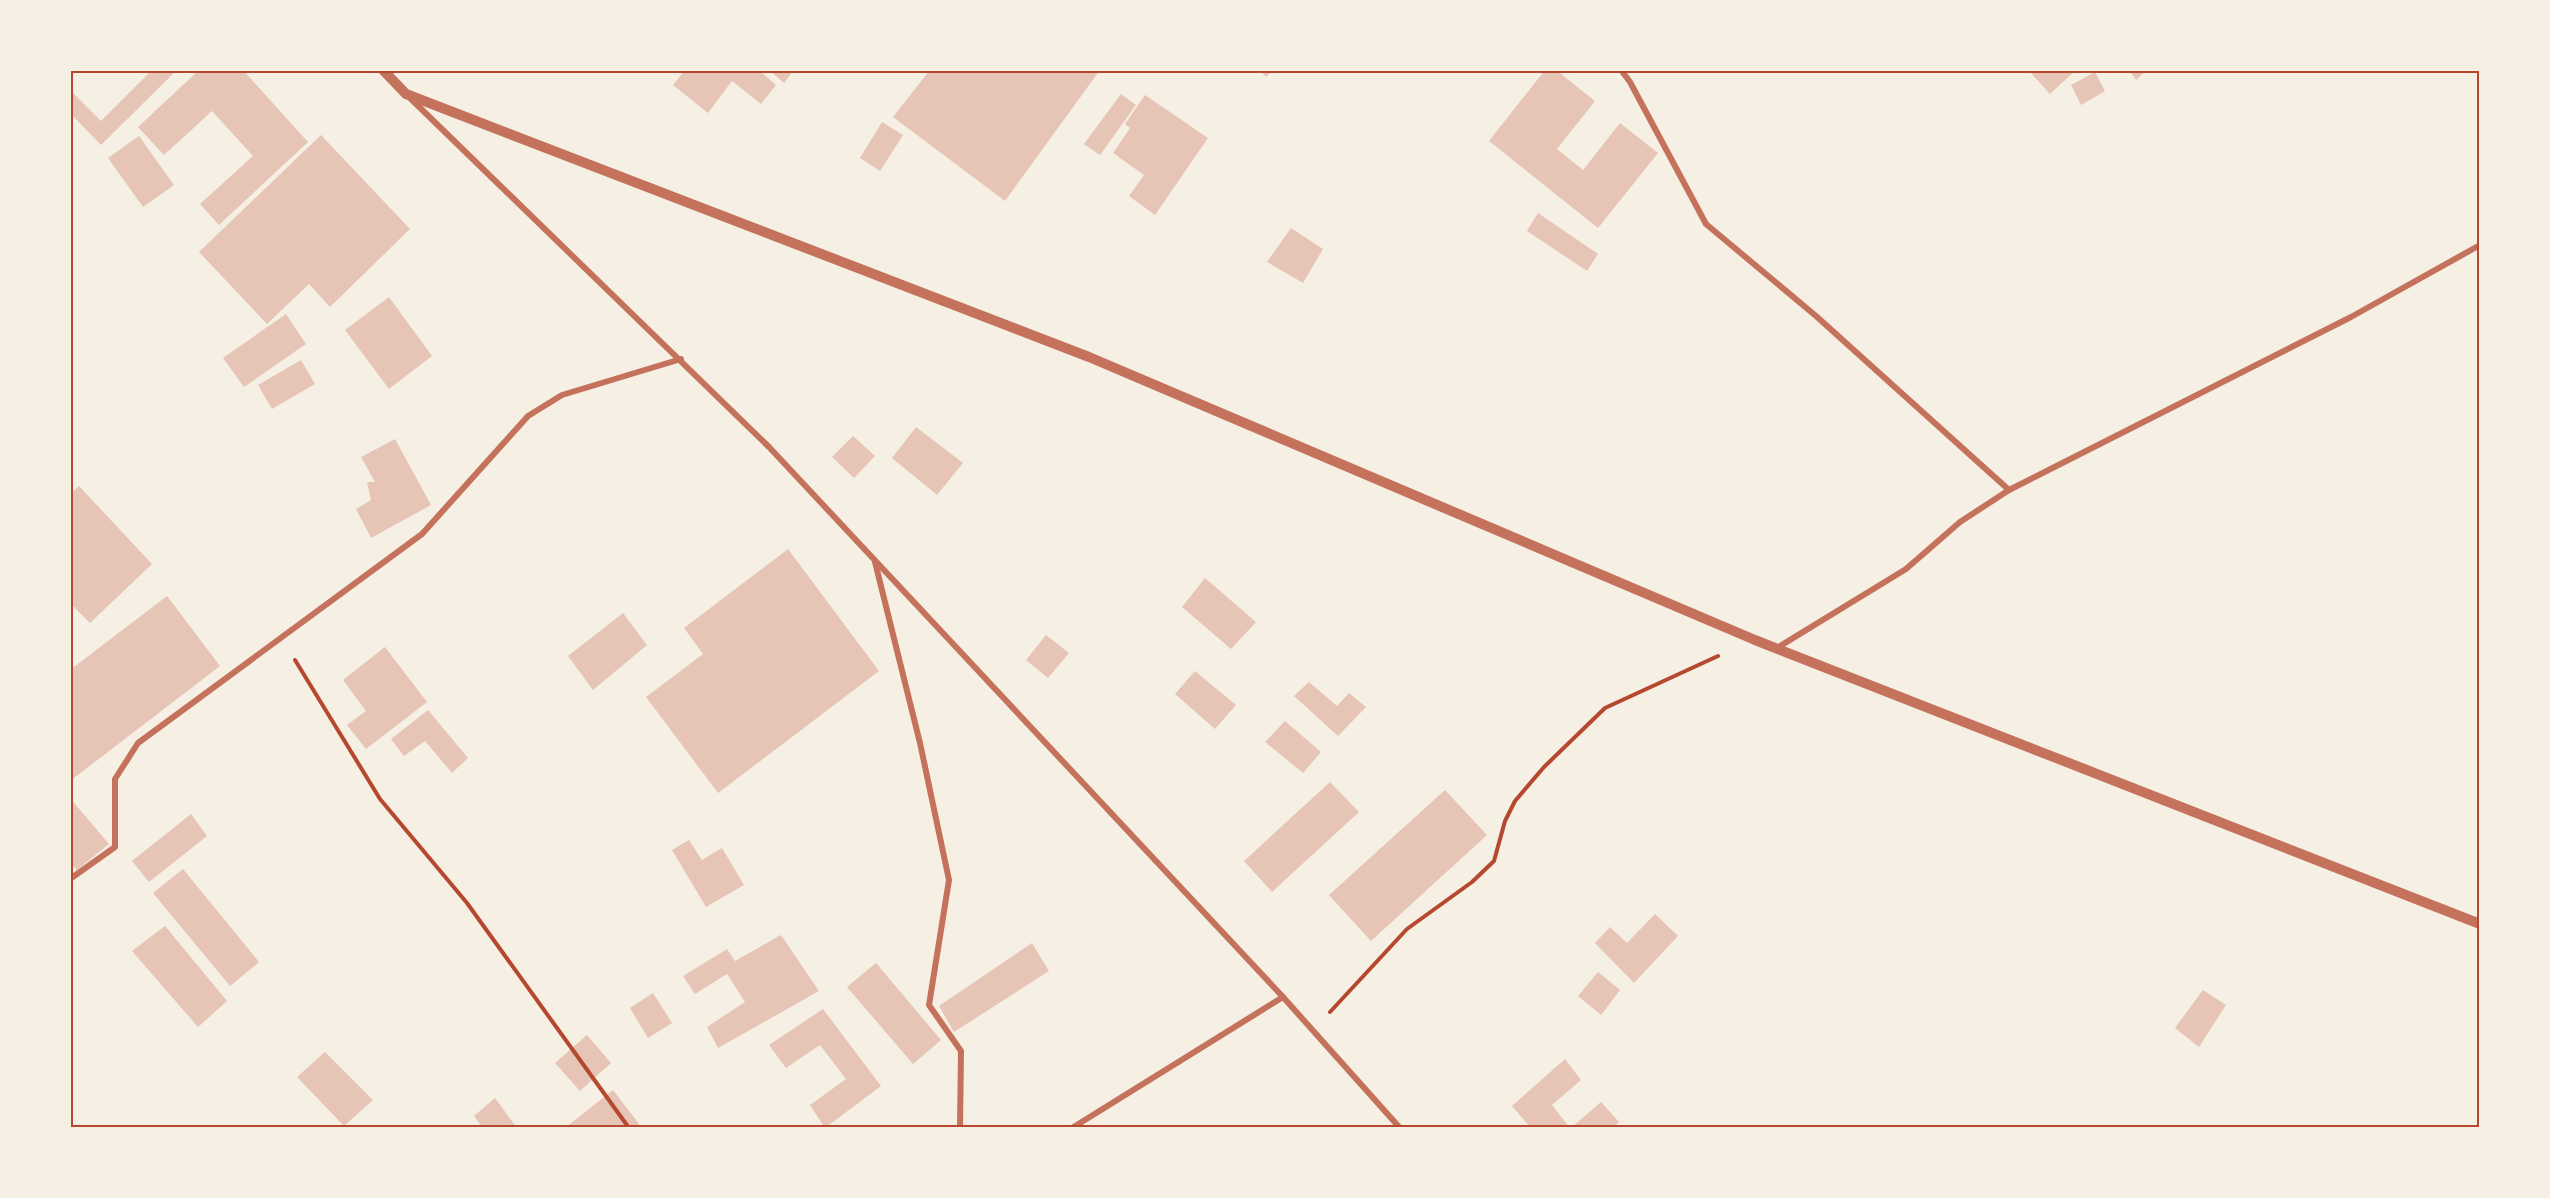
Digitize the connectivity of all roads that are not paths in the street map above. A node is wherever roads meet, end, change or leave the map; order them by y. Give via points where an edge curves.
1 (384, 70) edge
2 (1621, 70) edge
3 (406, 94) junction
4 (2480, 245) edge
5 (681, 359) junction
6 (2009, 490) junction
7 (875, 561) junction
8 (1777, 648) junction
9 (70, 879) edge
10 (2480, 924) edge
11 (1283, 997) junction
12 (960, 1128) edge
13 (1072, 1128) edge
14 (1400, 1128) edge

1 - 3 street
2 - 6 street via 1706,224 1816,316
3 - 5 street
3 - 8 street via 1089,357
4 - 6 street via 2351,317
5 - 7 street
5 - 9 street via 562,395 528,416 422,534 138,743 116,779 115,847
6 - 8 street via 1960,522 1906,569
7 - 11 street
7 - 12 street via 949,880 929,1005 961,1051
8 - 10 street
11 - 13 street
11 - 14 street

